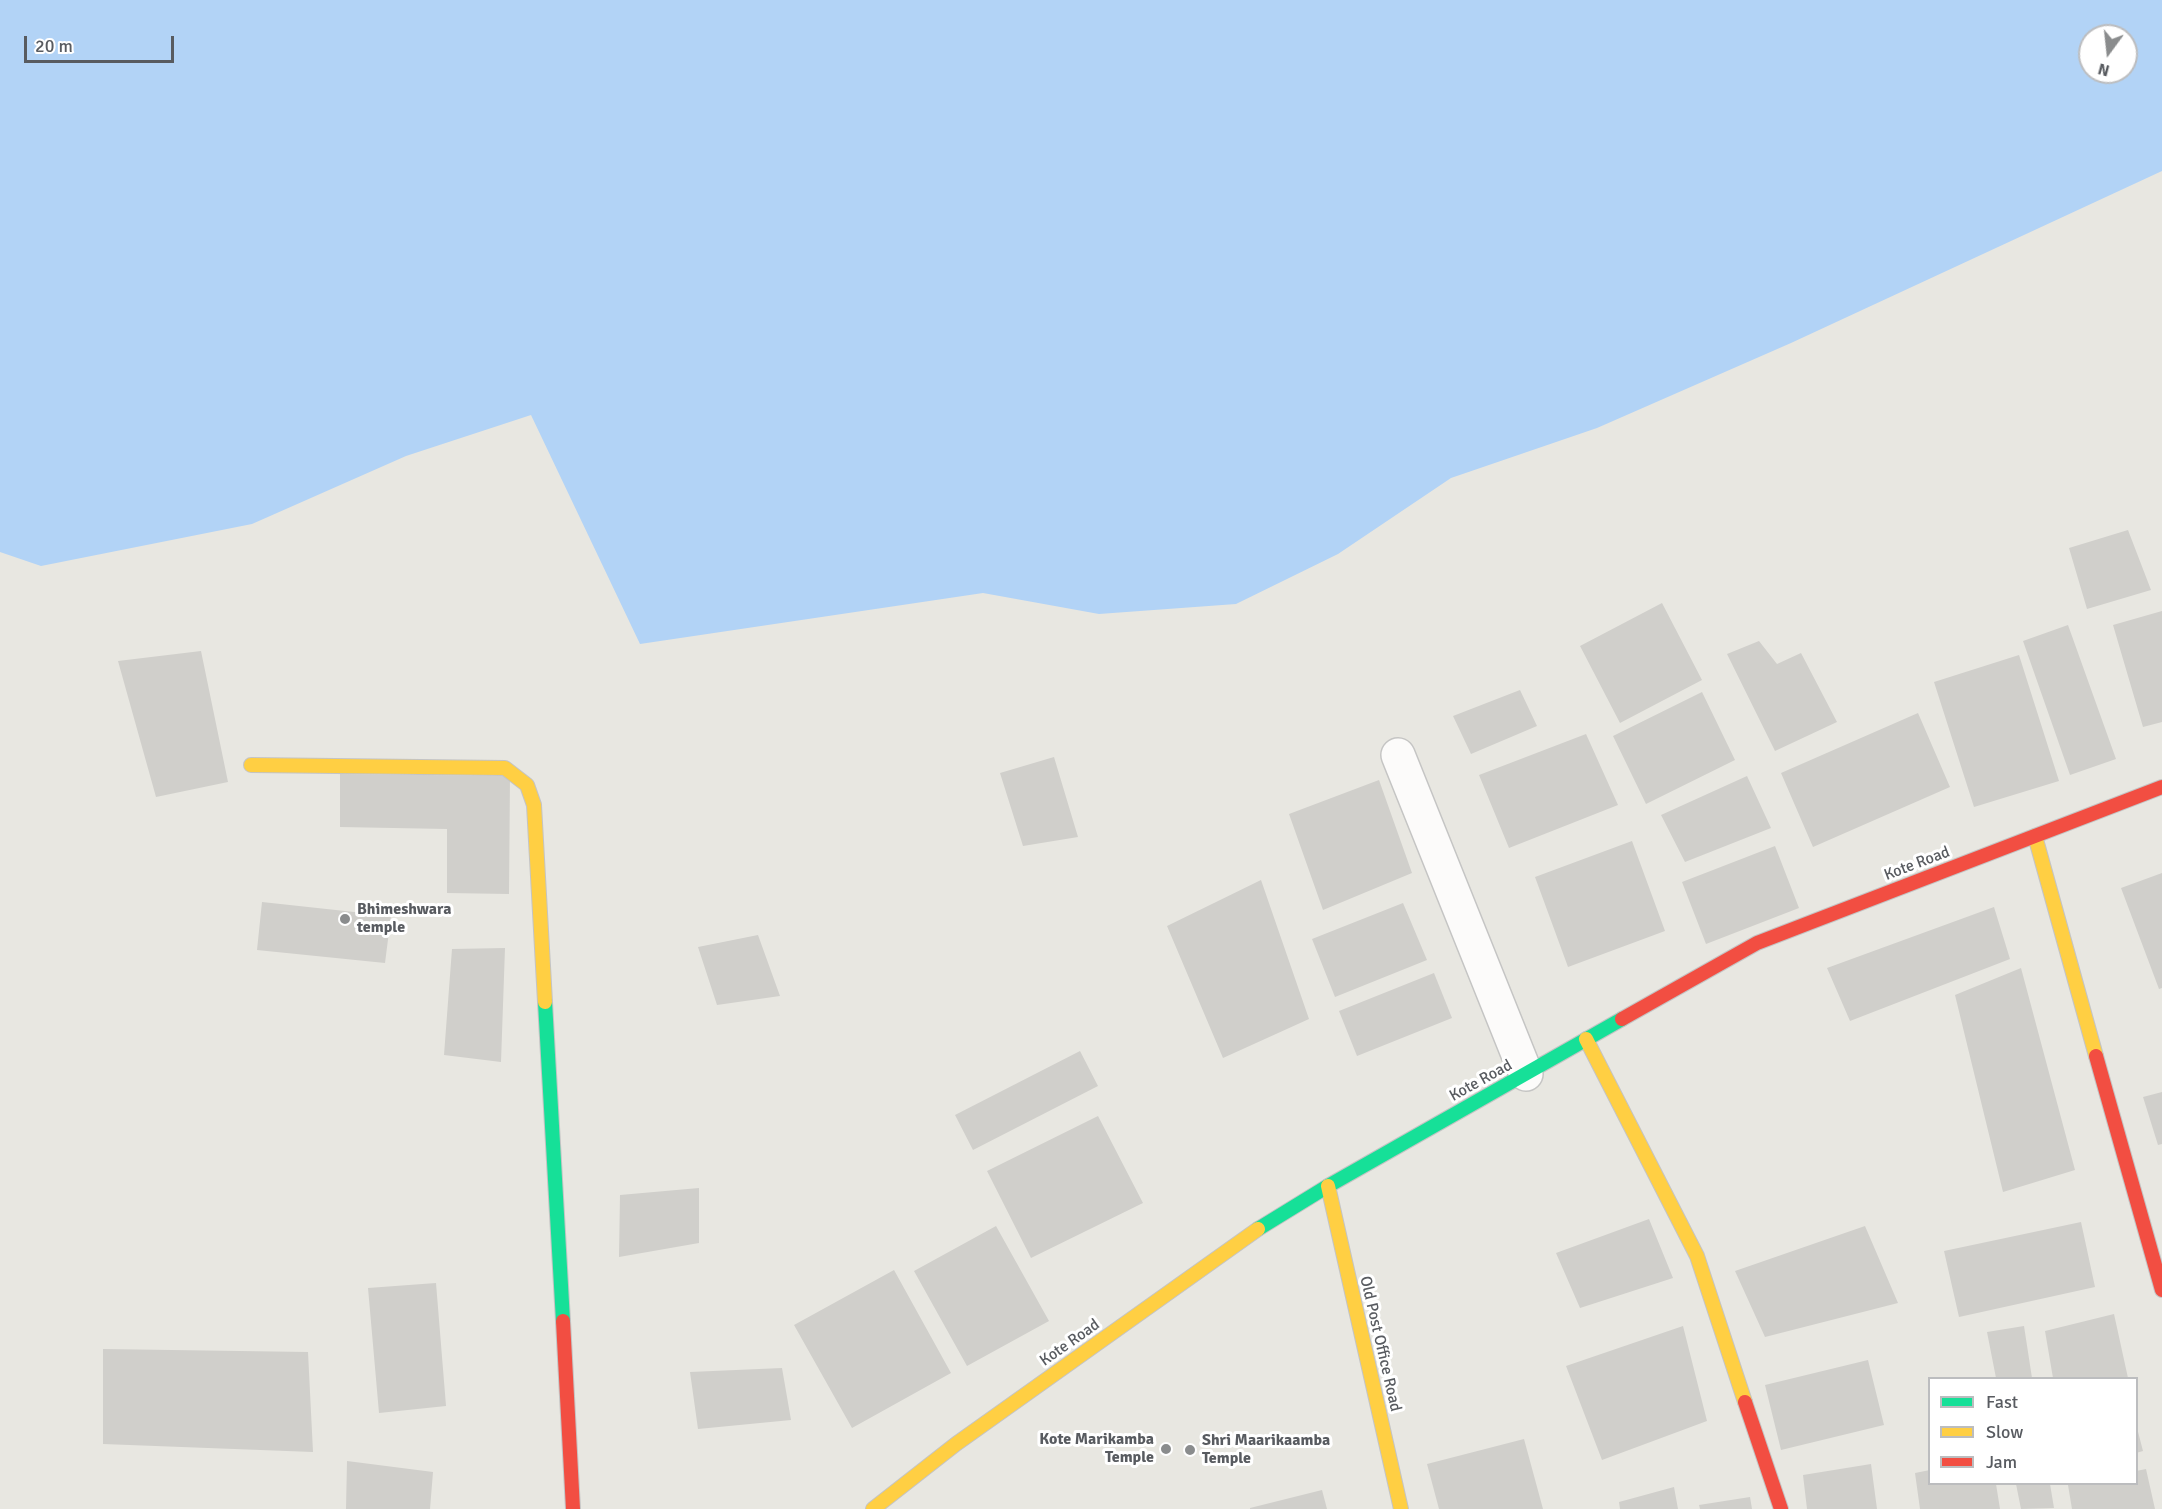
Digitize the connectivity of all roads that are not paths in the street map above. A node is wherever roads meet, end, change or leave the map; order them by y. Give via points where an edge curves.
1 (1398, 755) dead end
2 (251, 765) dead end
3 (2162, 787) edge
4 (2035, 836) junction
5 (1586, 1039) junction
6 (1526, 1074) junction
7 (1328, 1186) junction
8 (2162, 1290) edge
9 (573, 1509) edge
10 (873, 1509) edge
11 (1401, 1509) edge
12 (1781, 1509) edge

1 - 6 street
2 - 9 street via 505,768 527,785 534,805
3 - 4 street, Kote Road
4 - 5 street, Kote Road via 1757,943
4 - 8 street
5 - 6 street, Kote Road
5 - 12 street via 1697,1256
6 - 7 street, Kote Road
7 - 10 street, Kote Road via 1246,1238 956,1444
7 - 11 street, Old Post Office Road

